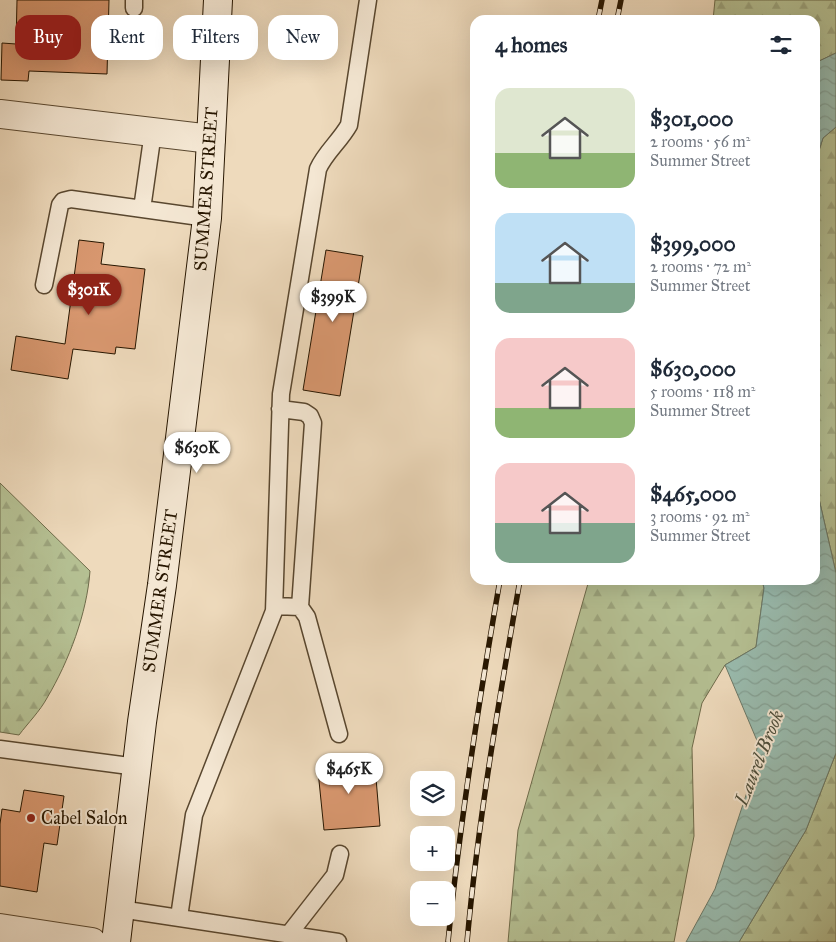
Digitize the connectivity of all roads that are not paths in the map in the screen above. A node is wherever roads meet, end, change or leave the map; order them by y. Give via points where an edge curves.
1 (218, 0) edge
2 (368, 0) edge
3 (0, 114) edge
4 (153, 132) junction
5 (211, 139) junction
6 (142, 209) junction
7 (207, 218) junction
8 (44, 285) dead end
9 (280, 409) junction
10 (275, 606) junction
11 (300, 607) junction
12 (339, 734) dead end
13 (0, 750) edge
14 (137, 767) junction
15 (340, 854) dead end
16 (120, 909) junction
17 (179, 917) junction
18 (0, 928) edge
19 (290, 934) junction
20 (92, 942) edge
21 (116, 942) edge
22 (338, 942) edge

1 - 5 main road, SUMMER STREET
2 - 9 lane via 349,125 318,169
3 - 4 main road
4 - 5 main road
4 - 6 lane
5 - 7 main road, SUMMER STREET
6 - 7 lane
6 - 8 lane via 71,199 63,201
7 - 14 main road, SUMMER STREET
9 - 10 lane
9 - 11 lane via 304,412 313,423
10 - 11 lane
10 - 17 lane via 194,815
11 - 12 lane via 307,617
13 - 14 lane
14 - 16 main road, SUMMER STREET
15 - 19 lane via 335,875
16 - 17 lane
16 - 21 main road, SUMMER STREET
17 - 19 lane
18 - 20 main road
19 - 22 lane

